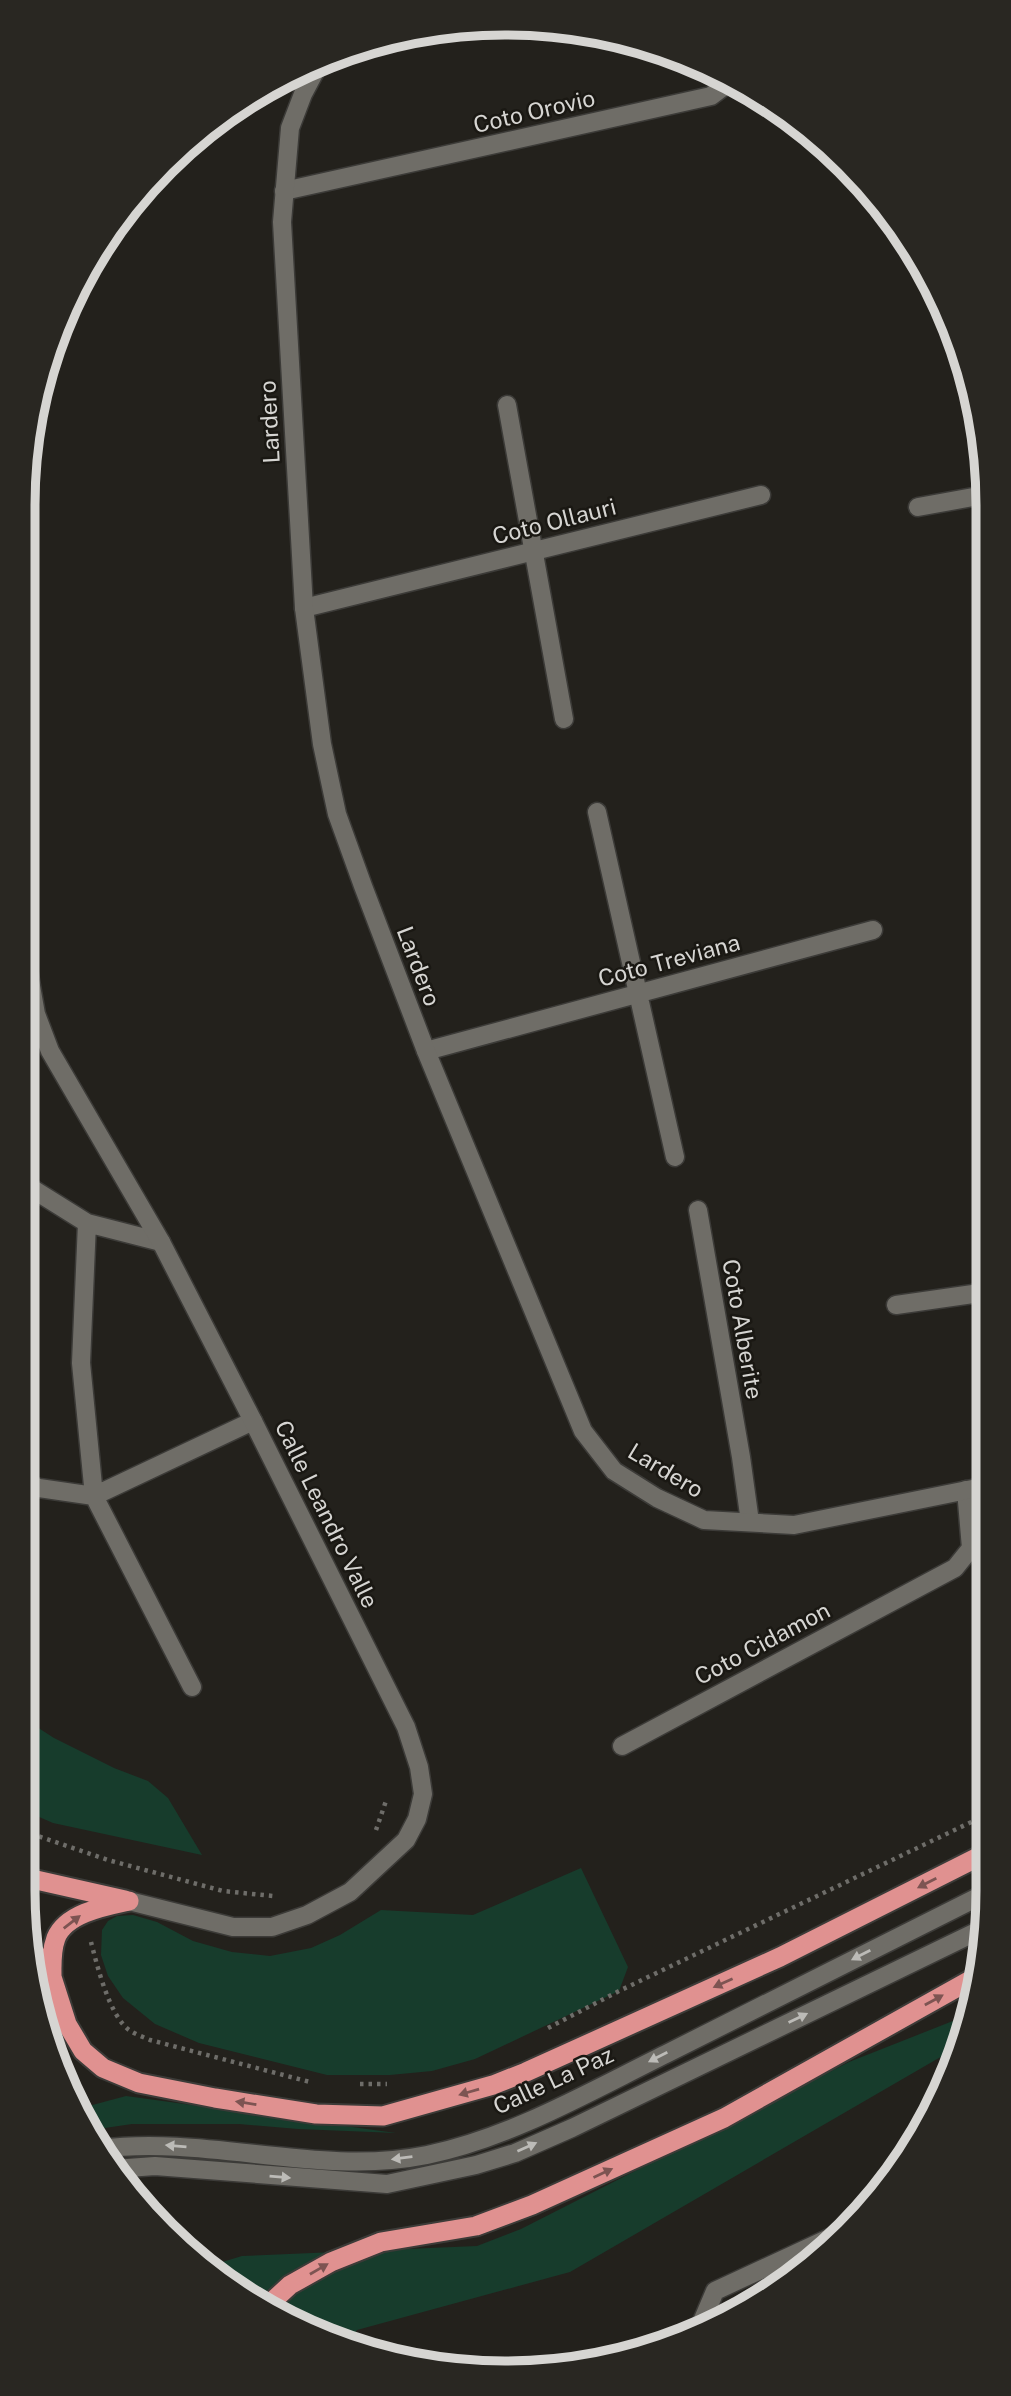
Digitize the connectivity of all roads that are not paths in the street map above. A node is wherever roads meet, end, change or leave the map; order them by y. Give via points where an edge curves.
1 (312, 77) edge
2 (721, 88) edge
3 (284, 191) junction
4 (508, 405) dead end
5 (761, 495) dead end
6 (976, 497) edge
7 (918, 507) dead end
8 (535, 551) junction
9 (304, 608) junction
10 (564, 719) dead end
11 (597, 812) dead end
12 (873, 930) dead end
13 (638, 994) junction
14 (35, 1009) edge
15 (426, 1051) junction
16 (675, 1157) dead end
17 (35, 1190) edge
18 (698, 1210) dead end
19 (87, 1223) junction
20 (160, 1242) junction
21 (976, 1293) edge
22 (896, 1305) dead end
23 (253, 1421) junction
24 (35, 1486) edge
25 (976, 1488) edge
26 (966, 1490) junction
27 (94, 1496) junction
28 (750, 1522) junction
29 (191, 1687) dead end
30 (622, 1746) dead end
31 (976, 1858) edge
32 (35, 1881) edge
33 (976, 1898) edge
34 (100, 1901) junction
35 (129, 1901) joint
36 (974, 1933) edge
37 (40, 1960) edge
38 (52, 1977) junction
39 (967, 1982) edge
40 (112, 2148) edge
41 (126, 2168) edge
42 (815, 2244) edge
43 (274, 2300) edge
44 (704, 2317) edge

1 - 3 street, Lardero via 290,128
2 - 3 street, Coto Orovio via 710,96
3 - 9 street, Lardero
4 - 8 street
5 - 8 street, Coto Ollauri
6 - 7 street
8 - 9 street, Coto Ollauri
8 - 10 street
9 - 15 street, Lardero via 322,744 337,814
11 - 13 street
12 - 13 street, Coto Treviana
13 - 15 street, Coto Treviana
13 - 16 street
14 - 20 street, Calle Leandro Valle via 50,1051
15 - 28 street, Lardero via 583,1431 614,1471 657,1499 704,1520
17 - 19 street
18 - 28 street, Coto Alberite
19 - 20 street
19 - 27 street via 81,1363
20 - 23 street, Calle Leandro Valle
21 - 22 street
23 - 27 street
23 - 35 street, Calle Leandro Valle via 406,1727 421,1780 417,1819 406,1840 350,1892 272,1927 233,1927
24 - 27 street
25 - 26 street, Lardero
26 - 28 street, Lardero via 794,1525
26 - 30 street, Coto Cidamon via 971,1548 955,1568
27 - 29 street
31 -> 38 highway via 780,1957 526,2072 383,2116 316,2113 215,2098 139,2083 103,2068 83,2051 67,2024
32 - 34 highway
33 -> 40 street, Calle La Paz via 559,2107 481,2140 427,2155 368,2162 151,2145
34 - 35 highway
38 -> 34 highway via 57,1934
41 -> 36 street via 155,2166 387,2184 476,2165 572,2128
37 - 38 highway
43 -> 39 highway via 290,2285 331,2262 381,2242 475,2226 712,2123
42 - 44 street via 715,2291

